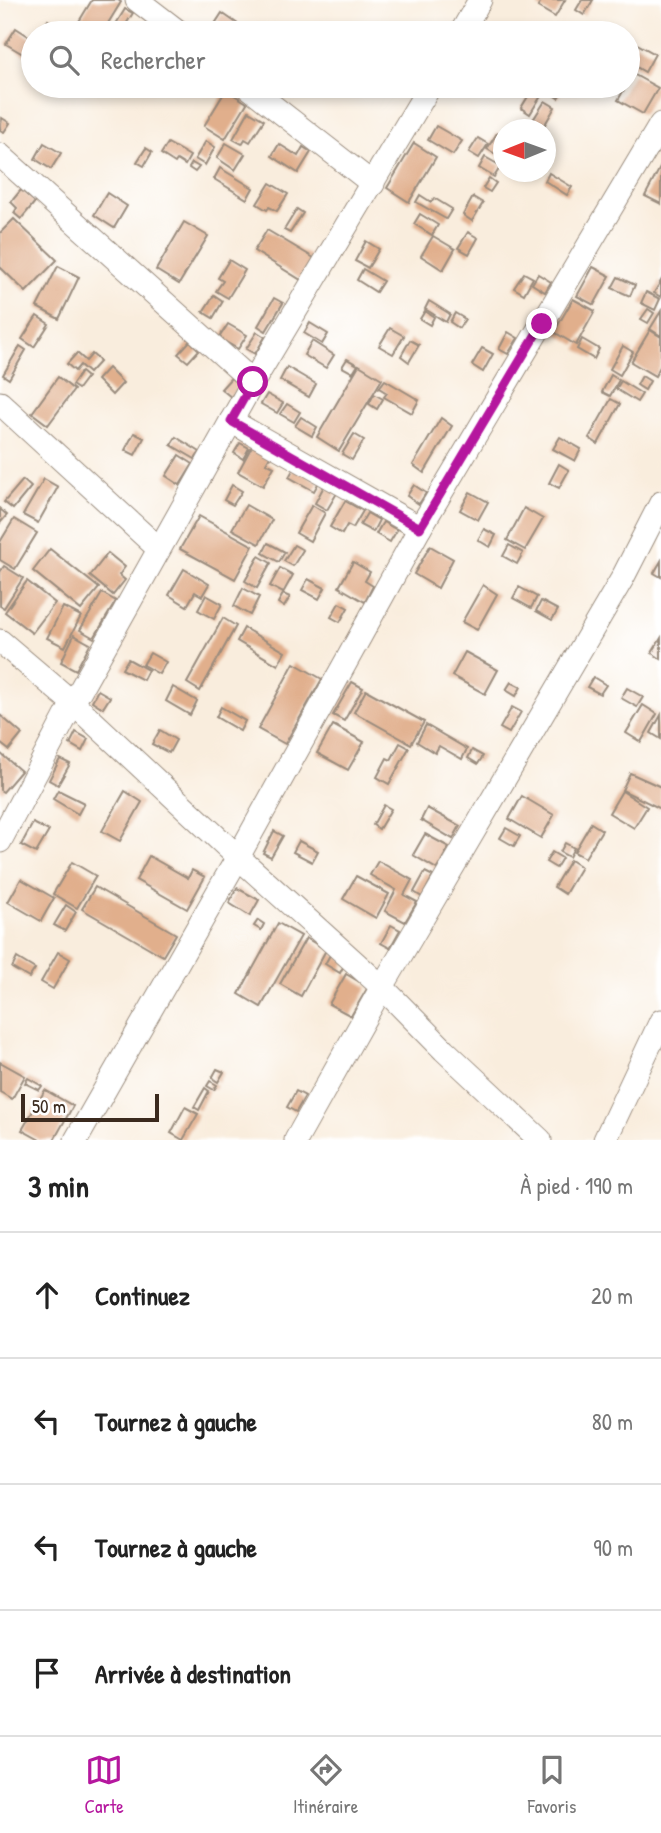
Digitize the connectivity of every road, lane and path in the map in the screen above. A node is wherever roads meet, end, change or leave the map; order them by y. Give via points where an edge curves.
1 (137, 0) edge
2 (480, 0) edge
3 (164, 21) edge
4 (468, 21) edge
5 (262, 98) edge
6 (423, 98) edge
7 (661, 124) edge
8 (0, 155) edge
9 (373, 184) junction
10 (253, 382) junction
11 (0, 403) edge
12 (231, 421) junction
13 (661, 503) edge
14 (420, 528) junction
15 (159, 549) junction
16 (0, 641) edge
17 (73, 703) junction
18 (0, 841) edge
19 (238, 857) junction
20 (382, 987) junction
21 (661, 1021) edge
22 (76, 1140) edge
23 (296, 1140) edge
24 (540, 1140) edge
25 (605, 1140) edge

1 - 3 street
2 - 4 street
5 - 9 street
6 - 9 street
7 - 14 street
8 - 10 street
9 - 10 street
10 - 12 street
11 - 15 street
12 - 14 street
12 - 15 street
13 - 20 street via 622,579
14 - 19 street
15 - 17 street
16 - 17 street
17 - 18 street
17 - 19 street
19 - 20 street
19 - 22 street
20 - 23 street
20 - 24 street
21 - 25 street

